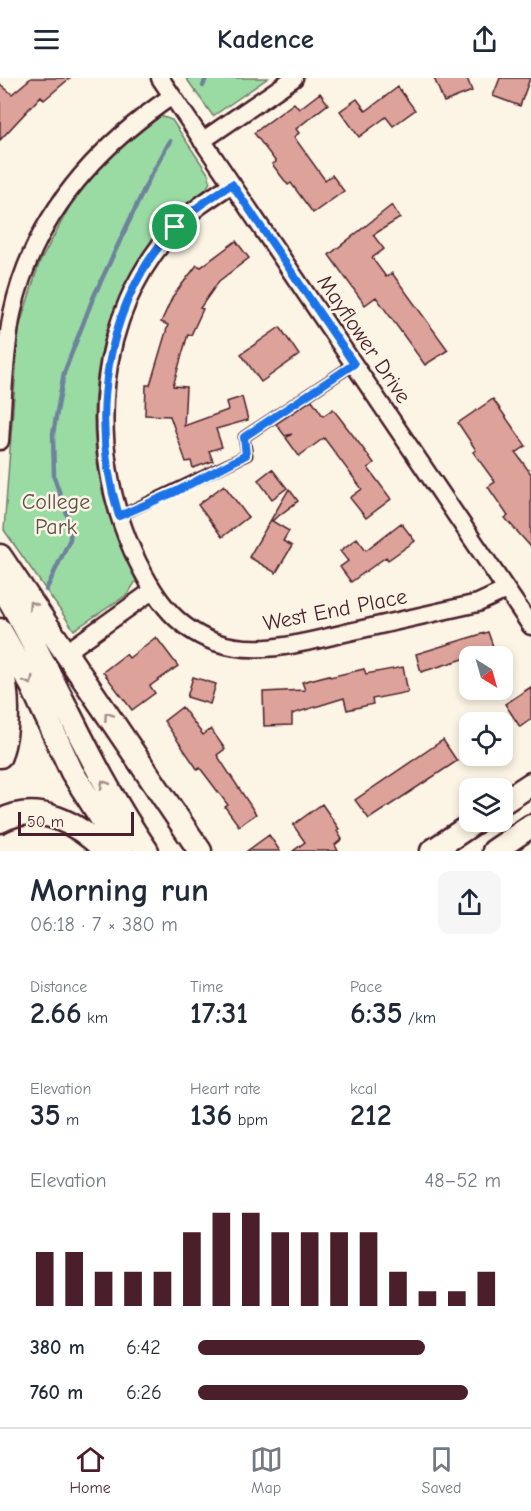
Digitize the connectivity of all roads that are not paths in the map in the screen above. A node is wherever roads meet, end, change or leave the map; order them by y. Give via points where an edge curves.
1 (159, 78) edge
2 (294, 78) edge
3 (171, 96) junction
4 (202, 141) junction
5 (232, 184) junction
6 (6, 310) edge
7 (354, 364) junction
8 (0, 441) edge
9 (119, 516) junction
10 (0, 556) edge
11 (0, 584) edge
12 (507, 590) junction
13 (152, 591) junction
14 (531, 626) edge
15 (0, 630) edge
16 (65, 653) junction
17 (0, 659) edge
18 (0, 756) edge
19 (531, 784) edge
20 (513, 796) edge
21 (0, 821) edge
22 (531, 826) edge
23 (460, 832) edge
24 (105, 851) edge
25 (122, 851) edge
26 (147, 851) edge
27 (200, 851) edge
28 (432, 851) edge
29 (494, 851) edge

1 - 3 street, Mayflower Drive
2 - 4 street
3 - 4 street, Mayflower Drive
3 - 6 street via 124,131 69,188 49,219
4 - 5 street, Mayflower Drive
5 - 7 street, Mayflower Drive
5 - 9 street, West End Place via 175,227 142,273 119,326 104,399 104,435
6 - 8 street
7 - 9 lane via 244,437 246,455
7 - 12 street, Mayflower Drive
9 - 13 street, West End Place
16 -> 10 main road
26 -> 11 main road via 97,772
12 - 13 street, West End Place via 478,603 267,649 231,646 198,635 174,618
12 - 14 street, Mayflower Drive
13 - 16 street
15 -> 25 main road via 32,686 72,771
27 -> 16 main road
17 - 18 main road via 7,702 7,726
19 - 20 main road
21 - 24 main road via 26,812 56,818 93,839
22 - 29 main road
23 - 28 main road

